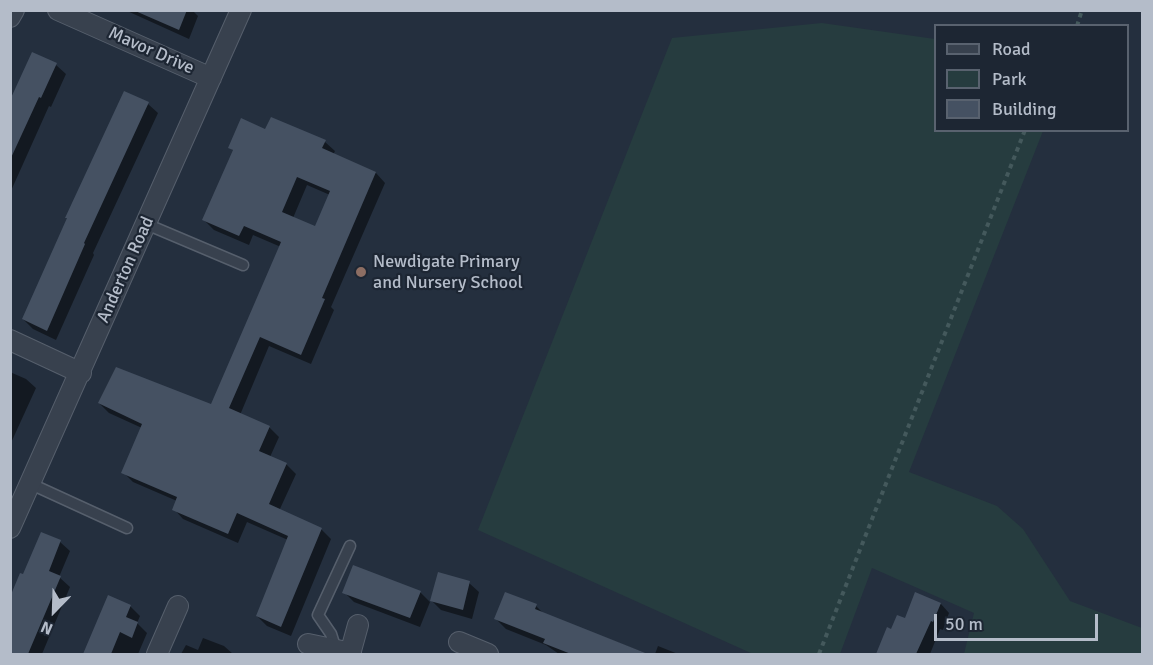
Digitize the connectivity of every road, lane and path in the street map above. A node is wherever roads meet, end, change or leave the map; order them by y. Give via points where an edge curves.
1 (14, 10) edge
2 (58, 10) edge
3 (241, 10) edge
4 (10, 17) edge
5 (211, 78) junction
6 (1024, 132) edge
7 (146, 224) junction
8 (243, 265) dead end
9 (10, 340) edge
10 (81, 373) junction
11 (31, 484) junction
12 (10, 528) edge
13 (127, 528) dead end
14 (350, 546) dead end
15 (178, 606) dead end
16 (358, 625) dead end
17 (459, 642) dead end
18 (308, 644) dead end
19 (346, 653) edge
20 (157, 654) edge
21 (488, 654) edge
22 (819, 654) edge

1 - 4 street
2 - 5 street, Mavor Drive
3 - 5 street, Anderton Road
5 - 7 street, Anderton Road
6 - 22 path
7 - 8 lane
7 - 10 street, Anderton Road
9 - 10 street
10 - 11 street, Anderton Road
11 - 12 street, Anderton Road
11 - 13 lane
14 - 19 lane via 318,615
15 - 20 street
16 - 19 street
17 - 21 street
18 - 19 street

